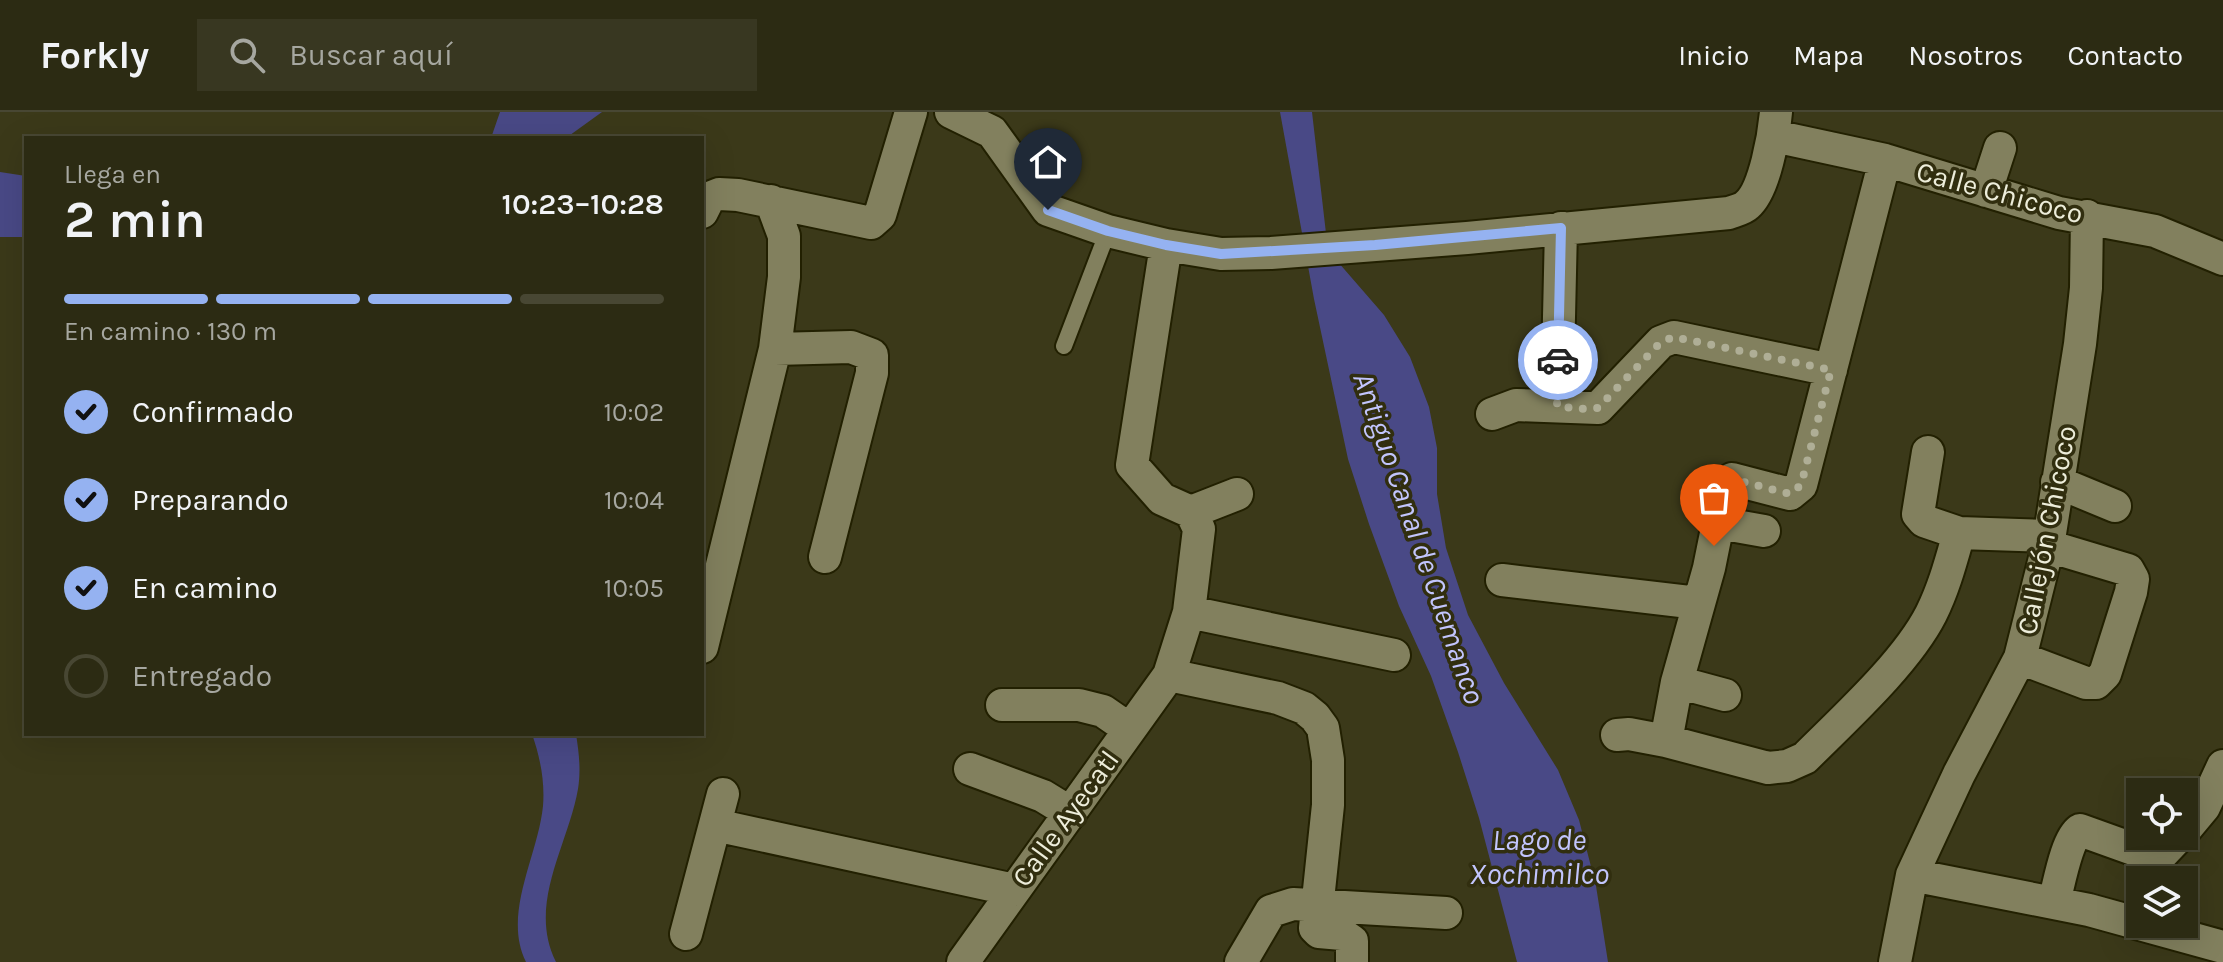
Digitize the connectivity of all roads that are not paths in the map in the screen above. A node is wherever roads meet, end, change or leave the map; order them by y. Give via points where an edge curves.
1 (911, 112) edge
2 (951, 112) edge
3 (1775, 124) edge
4 (2000, 148) dead end
5 (1885, 160) junction
6 (1986, 191) junction
7 (771, 201) junction
8 (704, 208) edge
9 (2087, 216) junction
10 (1561, 228) junction
11 (1108, 231) junction
12 (1166, 245) junction
13 (2223, 259) edge
14 (1064, 346) dead end
15 (775, 349) junction
16 (1831, 370) junction
17 (1557, 406) junction
18 (1492, 414) dead end
19 (1928, 452) dead end
20 (2057, 482) junction
21 (1237, 494) dead end
22 (2115, 506) dead end
23 (1191, 512) junction
24 (1719, 523) junction
25 (1764, 531) dead end
26 (1959, 533) junction
27 (2049, 541) junction
28 (825, 557) dead end
29 (1502, 580) dead end
30 (1698, 603) junction
31 (1189, 612) junction
32 (704, 639) edge
33 (1394, 655) dead end
34 (2020, 658) junction
35 (1169, 675) junction
36 (1666, 686) junction
37 (1725, 695) dead end
38 (1002, 705) dead end
39 (1116, 720) junction
40 (1617, 735) dead end
41 (1666, 741) junction
42 (2223, 766) edge
43 (970, 769) dead end
44 (1069, 812) junction
45 (2204, 817) edge
46 (2126, 847) edge
47 (2136, 850) edge
48 (2166, 850) edge
49 (1912, 875) junction
50 (1014, 890) junction
51 (2054, 902) junction
52 (1316, 903) junction
53 (1446, 913) dead end
54 (686, 934) dead end
55 (2223, 947) edge
56 (963, 962) edge
57 (1241, 962) edge
58 (1352, 962) edge
59 (1895, 962) edge

1 - 7 street via 880,215 871,223
2 - 11 street via 992,132 1048,210
3 - 5 street, Calle Chicoco
3 - 10 street via 1757,190 1747,206 1729,213
4 - 6 street
5 - 6 street, Calle Chicoco
5 - 16 street
6 - 9 street, Calle Chicoco
7 - 8 street via 719,194
7 - 15 street via 784,236
9 - 13 street, Calle Chicoco via 2155,231
9 - 20 street, Callejón Chicoco via 2080,344
10 - 12 street via 1221,254
10 - 17 street
11 - 12 street
11 - 14 lane
12 - 23 street via 1132,465 1162,499
15 - 28 street via 851,347 872,355 872,373
15 - 32 street
16 - 17 street via 1674,337 1661,342 1598,408
16 - 24 street via 1801,485 1790,494 1732,479 1726,484
17 - 18 street via 1516,405
19 - 26 street via 1918,514
20 - 22 street
20 - 27 street, Callejón Chicoco
21 - 23 street
23 - 31 street, Calle Ayecatl via 1199,529
24 - 25 street
24 - 30 street
26 - 27 street
26 - 41 street via 1945,582 1908,649 1805,758 1768,768
27 - 34 street, Callejón Chicoco
27 - 34 street via 2128,570 2131,592 2105,674 2096,683
29 - 30 street
30 - 36 street
31 - 33 street
31 - 35 street, Calle Ayecatl
34 - 49 street, Callejón Chicoco
35 - 39 street, Calle Ayecatl
35 - 52 street via 1278,698 1304,708 1323,728 1328,805
36 - 37 street
36 - 41 street
38 - 39 street via 1056,704
39 - 44 street, Calle Ayecatl via 1100,775
40 - 41 street
42 - 45 street
43 - 44 street via 1043,796
44 - 50 street, Calle Ayecatl
46 - 51 street via 2080,830 2075,833
47 - 48 street via 2158,858
49 - 51 street
49 - 59 street, Callejón Chicoco
50 - 54 street via 719,809
50 - 56 street, Calle Ayecatl
51 - 55 street
52 - 53 street
52 - 57 street via 1271,911
52 - 58 street via 1315,928 1352,941

